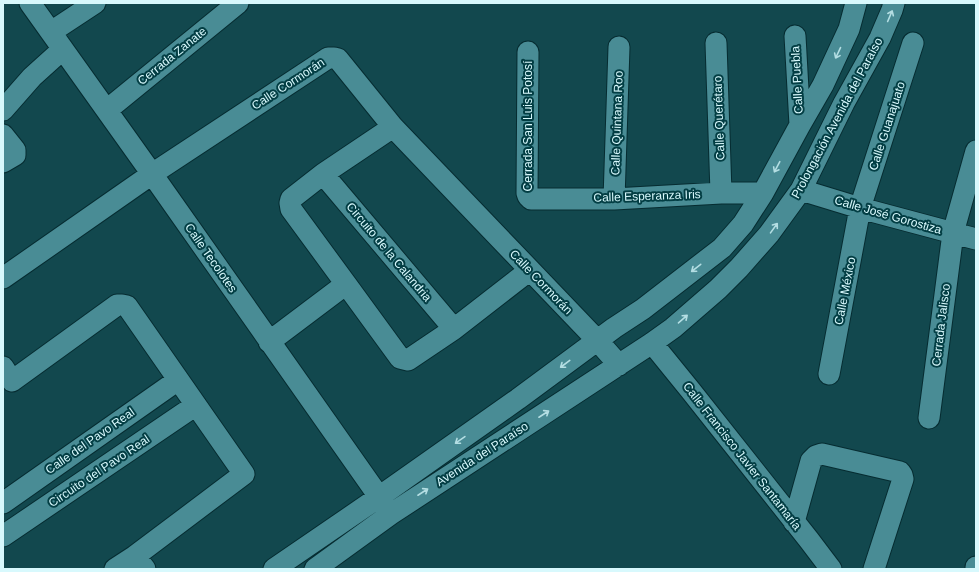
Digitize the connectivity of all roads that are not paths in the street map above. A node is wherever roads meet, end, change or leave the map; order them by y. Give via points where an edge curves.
1 (30, 3) edge
2 (95, 3) edge
3 (238, 3) edge
4 (856, 3) edge
5 (894, 3) edge
6 (848, 29) junction
7 (51, 32) junction
8 (795, 36) dead end
9 (880, 38) junction
10 (716, 43) dead end
11 (914, 43) dead end
12 (619, 47) dead end
13 (63, 49) junction
14 (528, 52) dead end
15 (3, 110) edge
16 (106, 110) junction
17 (800, 125) junction
18 (393, 127) junction
19 (3, 135) edge
20 (976, 152) edge
21 (3, 162) edge
22 (152, 174) junction
23 (323, 174) junction
24 (801, 190) junction
25 (721, 193) junction
26 (763, 193) junction
27 (614, 198) junction
28 (531, 199) joint
29 (860, 208) junction
30 (953, 233) junction
31 (976, 239) edge
32 (722, 248) junction
33 (739, 268) junction
34 (530, 270) junction
35 (3, 278) edge
36 (346, 284) junction
37 (454, 329) junction
38 (597, 340) junction
39 (269, 342) junction
40 (652, 344) junction
41 (619, 365) junction
42 (829, 374) dead end
43 (6, 378) edge
44 (178, 380) junction
45 (196, 405) junction
46 (929, 418) dead end
47 (3, 503) edge
48 (385, 506) junction
49 (794, 522) junction
50 (3, 536) edge
51 (140, 562) edge
52 (115, 569) edge
53 (274, 569) edge
54 (315, 569) edge
55 (830, 569) edge
56 (874, 569) edge

1 - 7 street, Calle Tecolotes
2 - 7 street
3 - 16 street, Cerrada Zanate
4 - 6 street
9 -> 5 street, Prolongación Avenida del Paraíso
6 - 9 street
6 -> 17 street via 823,85
7 - 13 street, Calle Tecolotes
8 - 17 street, Calle Puebla
9 - 24 street, Prolongación Avenida del Paraíso
10 - 25 street, Calle Querétaro
11 - 29 street, Calle Guanajuato
12 - 27 street, Calle Quintana Roo
13 - 15 street via 32,77
13 - 16 street, Calle Tecolotes
14 - 28 street, Cerrada San Luis Potosí via 527,193
16 - 22 street, Calle Tecolotes
17 -> 26 street
18 - 22 street, Calle Cormorán via 338,59 328,58
18 - 23 street
18 - 34 street, Calle Cormorán
19 - 21 street via 15,150 14,155
20 - 30 street, Cerrada Jalisco
22 - 35 street, Calle Cormorán
22 - 39 street, Calle Tecolotes
23 - 36 street via 291,199 291,209
23 - 37 street, Circuito de la Calandria
24 - 29 street, Calle José Gorostiza
33 -> 24 street, Prolongación Avenida del Paraíso via 769,234
25 - 26 street, Calle Esperanza Iris
25 - 27 street, Calle Esperanza Iris
26 - 32 street via 743,224
27 - 28 street, Calle Esperanza Iris
29 - 30 street, Calle José Gorostiza
29 - 42 street, Calle México
30 - 31 street, Calle José Gorostiza
30 - 46 street, Cerrada Jalisco
32 - 33 street
32 -> 38 street via 643,309
40 -> 33 street, Prolongación Avenida del Paraíso
34 - 37 street
34 - 38 street, Calle Cormorán
36 - 37 street via 400,358 408,360
36 - 39 street
38 - 41 street, Calle Cormorán
38 -> 48 street, Avenida del Paraíso via 518,399
39 - 48 street, Calle Tecolotes
40 - 41 street, Avenida del Paraíso
40 - 49 street, Calle Francisco Javier Santamaría
48 -> 41 street, Avenida del Paraíso
43 - 44 street via 117,305 122,305 127,306
44 - 45 street
44 - 47 street, Calle del Pavo Real
45 - 50 street, Circuito del Pavo Real
45 - 51 street via 244,474
48 - 53 street, Avenida del Paraíso
48 - 54 street, Avenida del Paraíso
49 - 55 street, Calle Francisco Javier Santamaría
49 - 56 street via 811,461 816,456 822,454 900,472 903,479
51 - 52 street

